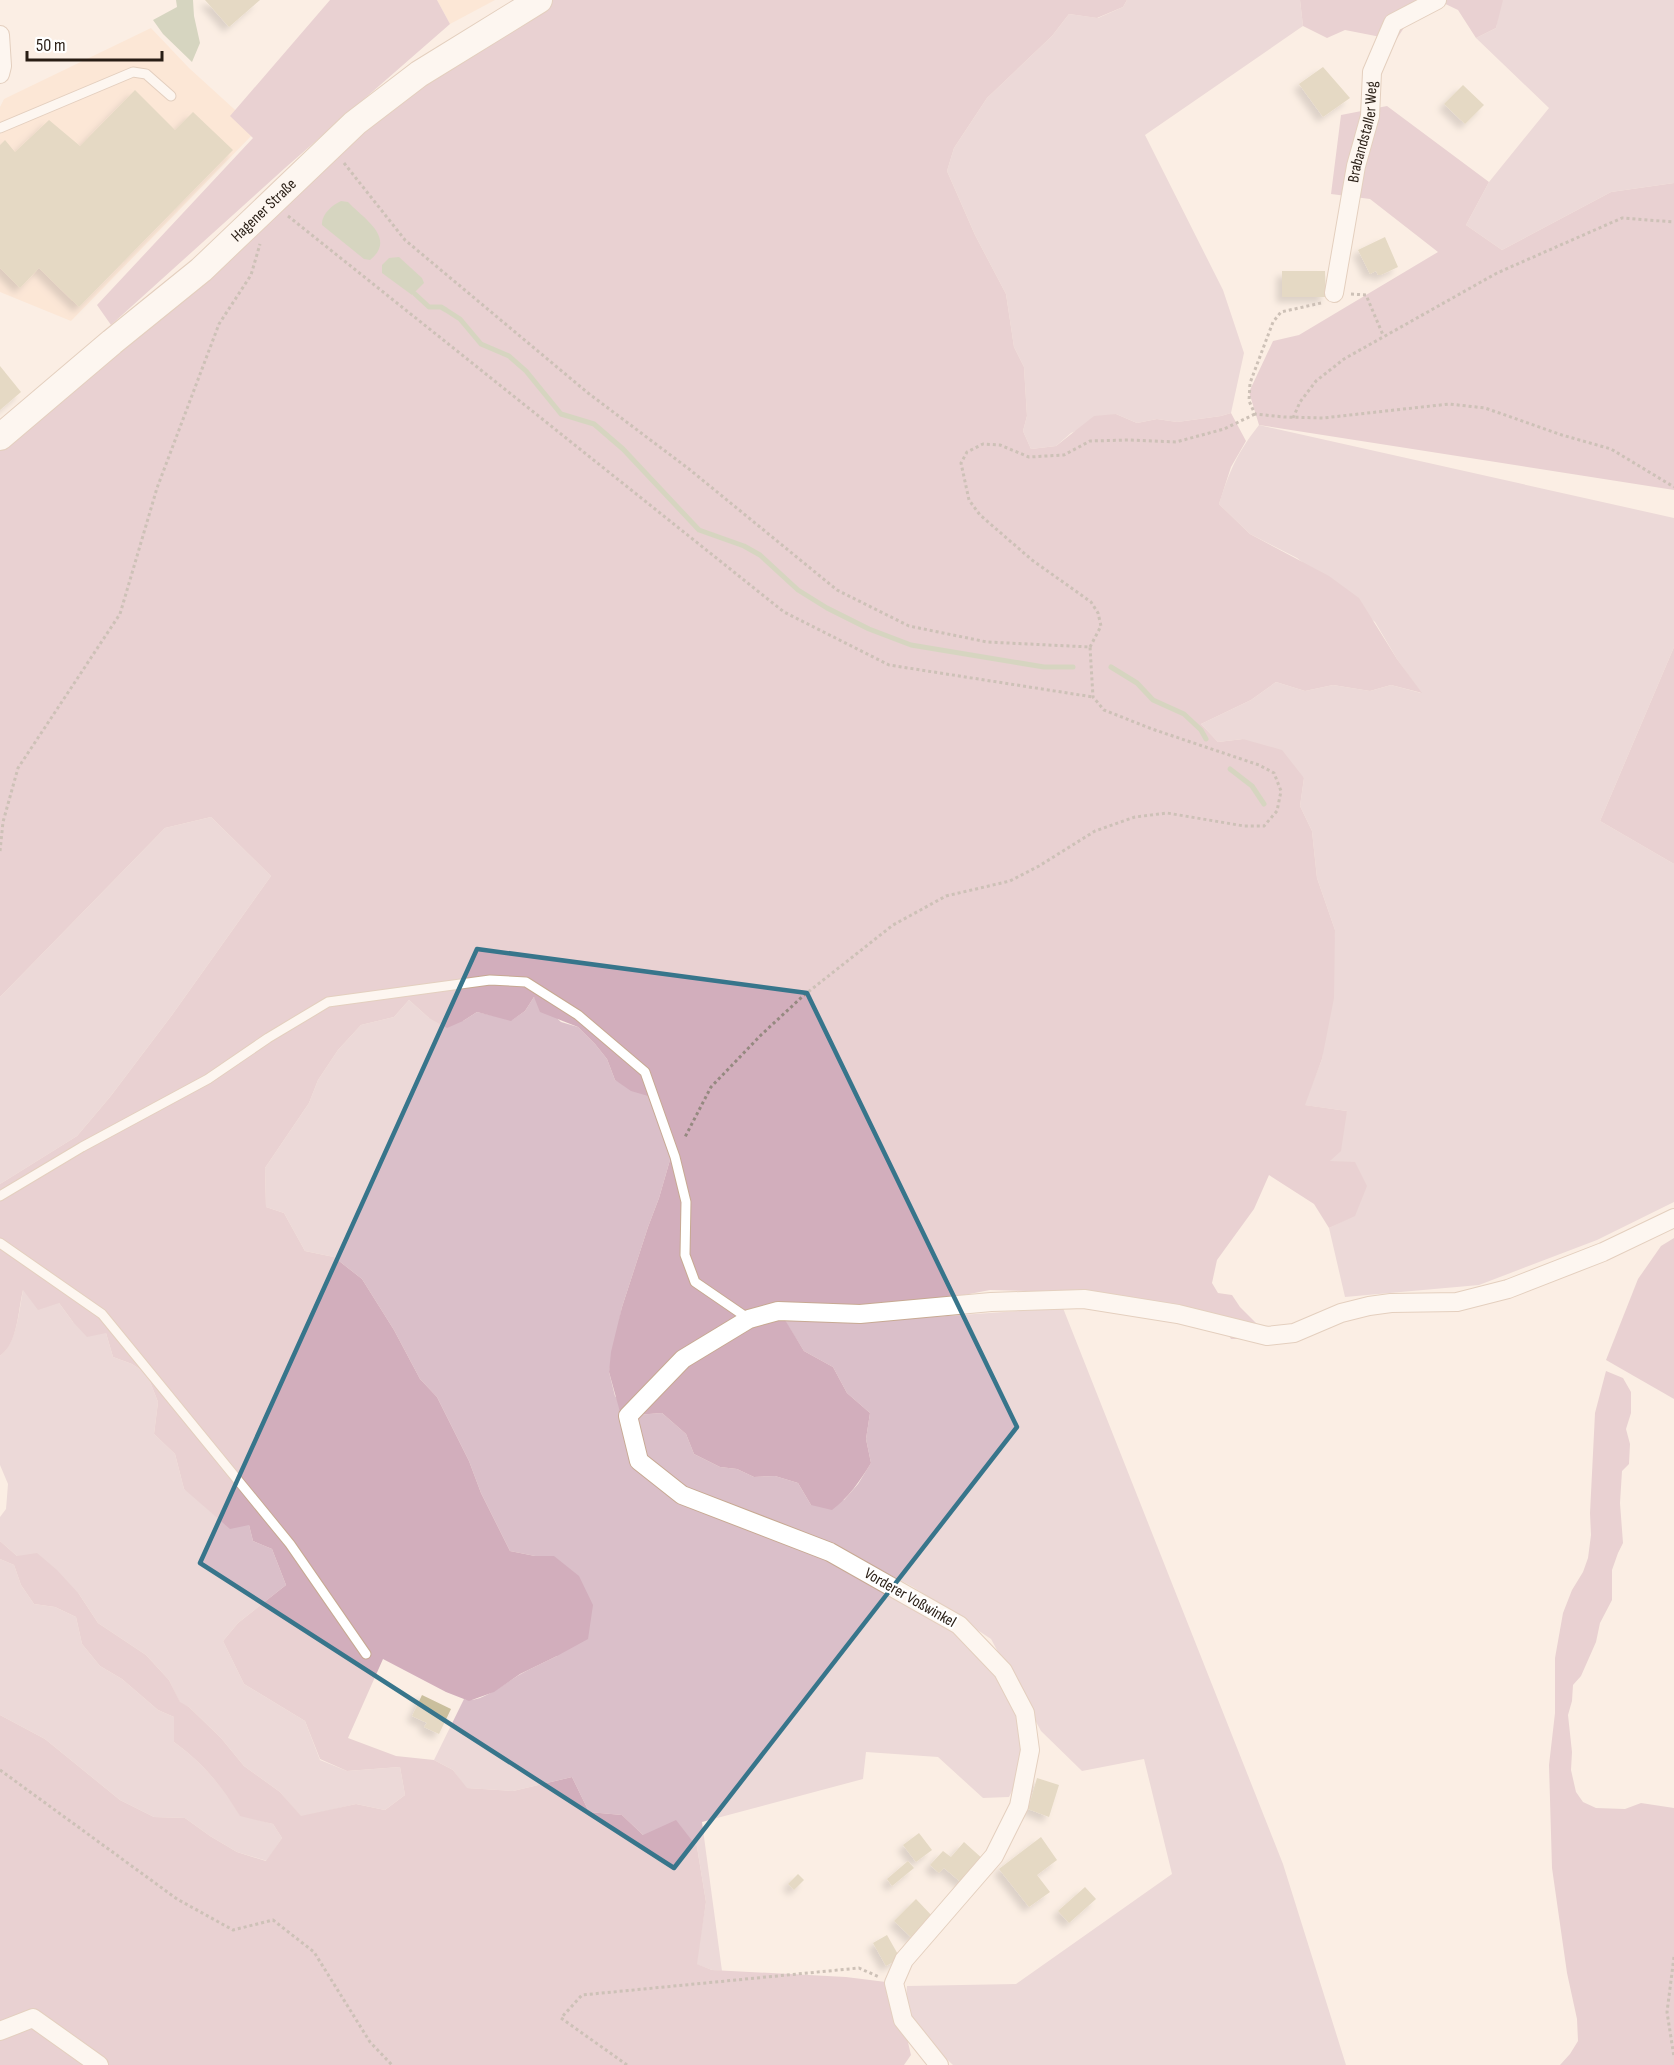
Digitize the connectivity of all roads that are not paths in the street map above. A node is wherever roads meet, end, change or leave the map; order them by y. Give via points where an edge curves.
1 (539, 0) edge
2 (1437, 0) edge
3 (0, 35) edge
4 (0, 74) edge
5 (171, 96) dead end
6 (0, 128) edge
7 (1334, 293) road end
8 (0, 437) edge
9 (0, 1196) edge
10 (1674, 1218) edge
11 (0, 1243) edge
12 (749, 1319) junction
13 (366, 1654) dead end
14 (0, 2031) edge
15 (99, 2065) edge
16 (939, 2065) edge

1 - 8 main road, Hagener Straße via 419,74 355,123 201,270
2 - 7 street, Brabandstaller Weg via 1393,23 1372,72 1370,116 1356,166
3 - 4 street
5 - 6 lane via 146,74 133,72
9 - 12 lane via 208,1079 328,1002 490,980 525,982 578,1015 645,1072 675,1157 686,1202 685,1255 695,1282
10 - 12 street via 1603,1252 1508,1289 1458,1302 1369,1306 1294,1333 1267,1336 1178,1314 1084,1299 991,1302 860,1314 778,1311
11 - 13 lane via 102,1314 290,1544
12 - 16 street, Vorderer Voßwinkel via 683,1359 628,1416 639,1461 681,1495 830,1552 958,1625 1002,1671 1025,1713 1030,1750 1019,1806 994,1856 904,1960 894,1983 903,2020
14 - 15 street via 33,2018

